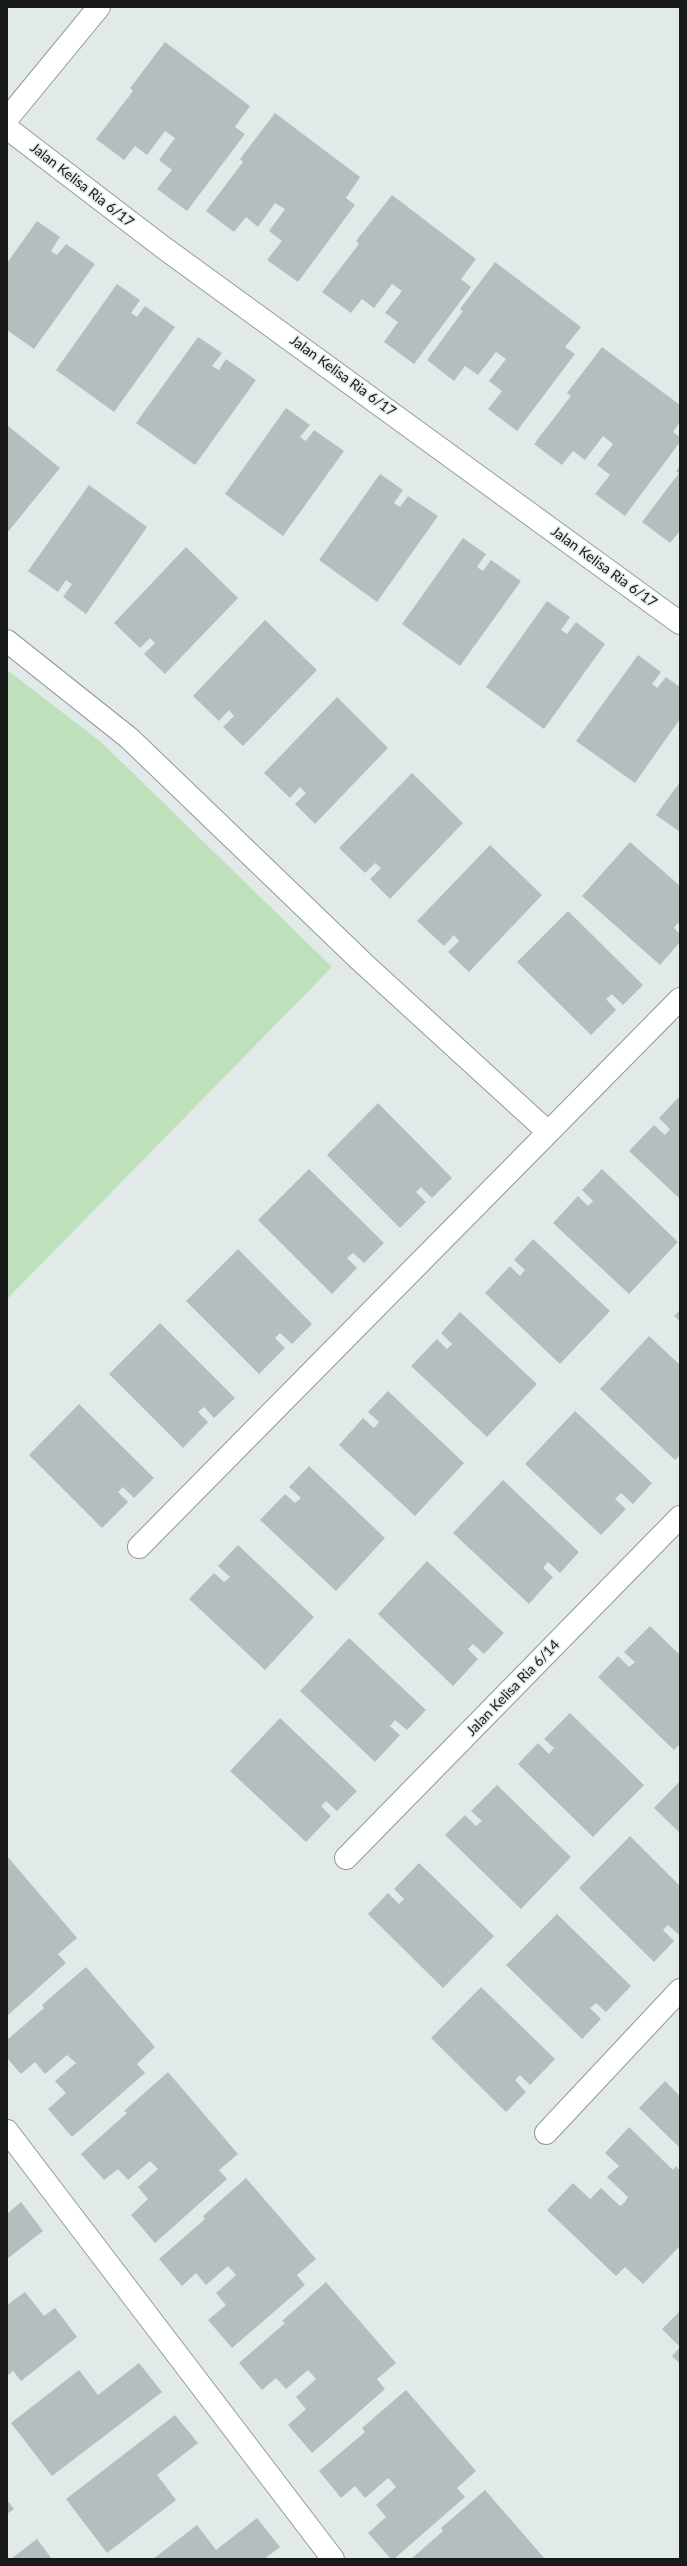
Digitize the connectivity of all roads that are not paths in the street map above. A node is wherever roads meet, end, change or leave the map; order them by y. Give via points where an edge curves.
1 (100, 7) edge
2 (7, 119) edge
3 (7, 128) edge
4 (680, 623) edge
5 (7, 641) edge
6 (680, 999) edge
7 (548, 1132) junction
8 (680, 1517) edge
9 (139, 1547) dead end
10 (346, 1858) dead end
11 (680, 1990) edge
12 (7, 2131) edge
13 (546, 2133) dead end
14 (333, 2559) edge

1 - 2 street
3 - 4 street, Jalan Kelisa Ria 6/17 via 164,248
5 - 7 street via 129,738 363,963
6 - 7 street
7 - 9 street
8 - 10 street, Jalan Kelisa Ria 6/14
11 - 13 street
12 - 14 street

